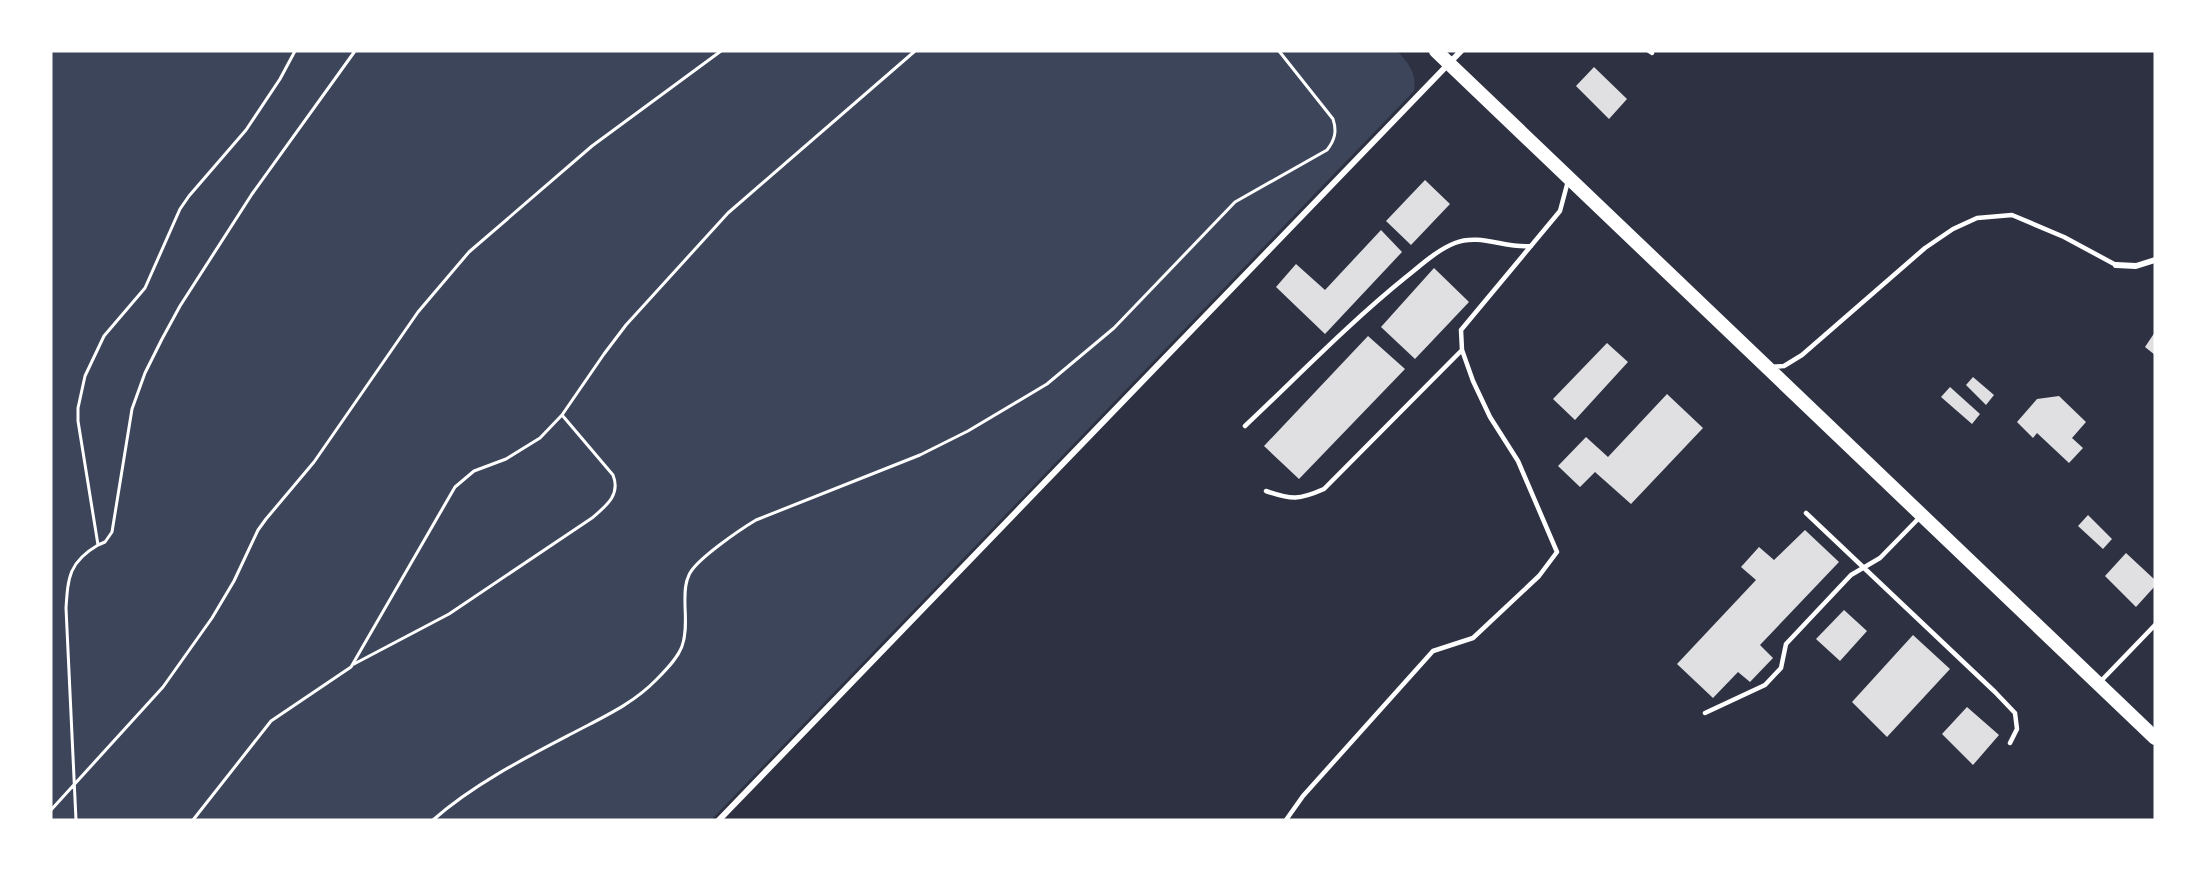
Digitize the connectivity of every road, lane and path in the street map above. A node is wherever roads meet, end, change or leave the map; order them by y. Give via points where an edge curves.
1 (295, 51) edge
2 (355, 51) edge
3 (721, 51) edge
4 (915, 51) edge
5 (1280, 51) edge
6 (1436, 51) edge
7 (1461, 51) edge
8 (1449, 63) junction
9 (1569, 178) junction
10 (1532, 246) junction
11 (2155, 260) edge
12 (2115, 265) joint
13 (1462, 350) junction
14 (1767, 367) junction
15 (562, 415) junction
16 (1245, 426) dead end
17 (1266, 491) dead end
18 (1806, 513) dead end
19 (1922, 515) junction
20 (98, 545) junction
21 (1864, 567) junction
22 (2155, 625) edge
23 (352, 664) junction
24 (2098, 684) junction
25 (1705, 713) dead end
26 (2155, 738) edge
27 (2010, 743) dead end
28 (74, 785) junction
29 (51, 810) edge
30 (76, 820) edge
31 (193, 820) edge
32 (433, 820) edge
33 (719, 820) edge
34 (1286, 820) edge

1 - 20 path via 253,120 180,209 146,288 104,336 85,376 78,422
2 - 20 path via 252,194 162,339 132,409 111,532
3 - 28 path via 592,146 484,237 455,268 402,332 314,462 262,524 218,608 163,687
4 - 15 path via 728,213 626,325
5 - 32 path via 1333,119 1335,135 1327,150 1235,202 1114,328 1047,384 920,455 741,529 690,571 685,587 685,641 677,657 644,692 476,788
6 - 8 main road
7 - 8 street
8 - 9 main road
8 - 33 street
9 - 10 lane via 1560,211
9 - 14 main road
10 - 13 lane via 1461,330
10 - 16 lane via 1476,239 1455,243 1432,256 1381,298
11 - 12 street via 2136,266
12 - 14 lane via 2012,215 1977,218 1925,248 1802,355 1784,366
13 - 17 lane via 1324,489 1303,498 1288,499
13 - 34 lane via 1490,417 1532,490 1557,552 1539,576 1473,638 1434,651 1303,796
14 - 19 main road
15 - 23 path via 521,451 474,471 454,487
15 - 23 path via 614,475 617,485 611,501 592,518 449,614
18 - 21 lane
19 - 21 lane via 1880,558
19 - 24 main road
20 - 28 path via 73,567 67,581
21 - 25 lane via 1851,575 1786,644 1781,669 1764,685
21 - 27 lane via 2015,713 2017,729
22 - 24 lane
23 - 31 path via 271,721
24 - 26 main road
28 - 29 path
28 - 30 path

